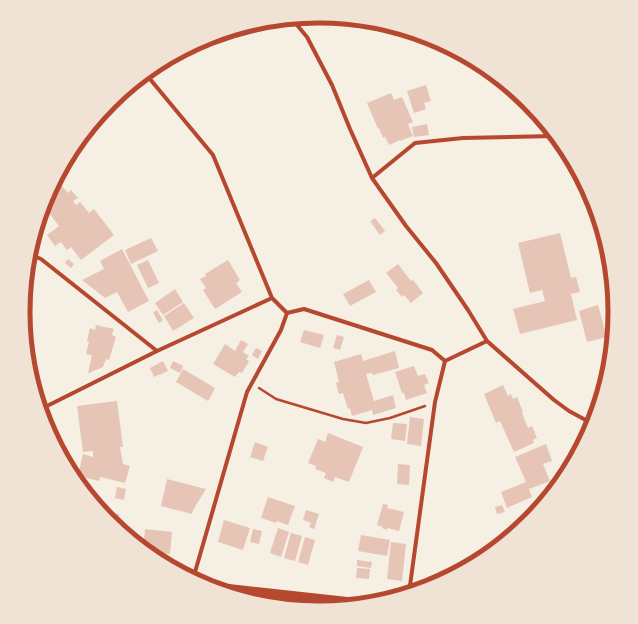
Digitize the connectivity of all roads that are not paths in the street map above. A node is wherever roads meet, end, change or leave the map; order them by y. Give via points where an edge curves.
1 (296, 24) edge
2 (150, 78) edge
3 (548, 136) edge
4 (372, 178) junction
5 (36, 257) edge
6 (272, 298) junction
7 (287, 313) junction
8 (487, 341) junction
9 (157, 351) junction
10 (445, 361) junction
11 (45, 406) edge
12 (587, 421) edge
13 (196, 573) edge
14 (410, 587) edge
15 (233, 588) edge
16 (341, 600) edge

1 - 4 street via 307,37 332,85
2 - 6 street via 213,155
3 - 4 street via 464,138 415,143
4 - 8 street via 436,263
5 - 9 street
6 - 7 street
6 - 9 street
7 - 10 street via 304,309 432,350
7 - 13 street via 282,330 247,392
8 - 10 street
8 - 12 street via 554,400
9 - 11 street
10 - 14 street via 435,402
15 - 16 street

